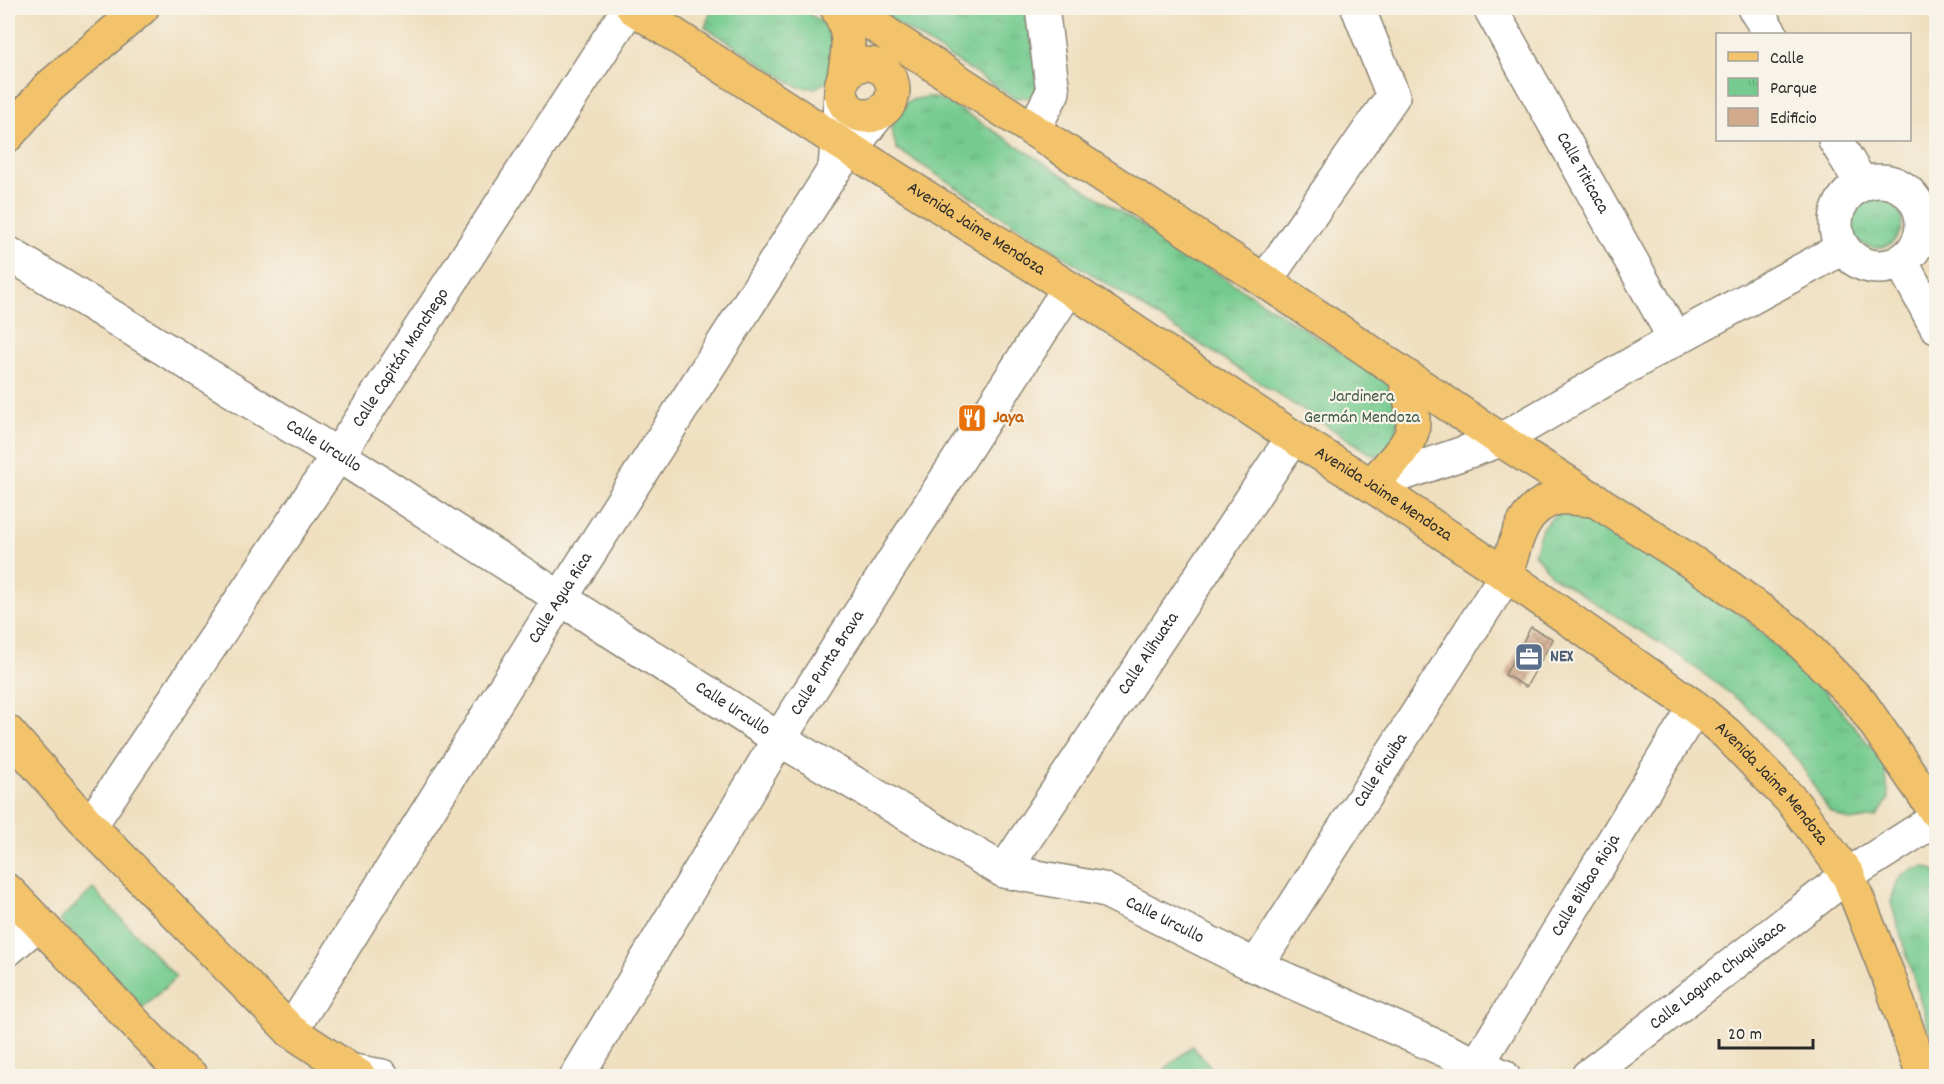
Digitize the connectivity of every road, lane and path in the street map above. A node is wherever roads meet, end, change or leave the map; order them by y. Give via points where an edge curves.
1 (142, 8) edge
2 (628, 8) edge
3 (633, 8) edge
4 (837, 8) edge
5 (850, 8) edge
6 (1042, 8) edge
7 (1358, 8) edge
8 (1490, 8) edge
9 (1754, 8) edge
10 (1770, 33) edge
11 (886, 82) junction
12 (759, 90) junction
13 (841, 119) junction
14 (1033, 130) junction
15 (8, 135) edge
16 (1836, 141) edge
17 (1863, 183) junction
18 (1927, 201) edge
19 (1843, 248) junction
20 (8, 253) edge
21 (1901, 261) junction
22 (1265, 281) junction
23 (1069, 288) junction
24 (1936, 326) edge
25 (1675, 339) junction
26 (1405, 376) junction
27 (1293, 437) junction
28 (1502, 440) junction
29 (338, 455) junction
30 (1371, 485) junction
31 (1596, 500) junction
32 (1506, 575) junction
33 (560, 599) junction
34 (1695, 706) junction
35 (8, 732) edge
36 (779, 739) junction
37 (1936, 812) edge
38 (1936, 819) edge
39 (90, 826) junction
40 (1004, 871) junction
41 (1848, 875) junction
42 (8, 891) edge
43 (37, 924) junction
44 (8, 949) edge
45 (1256, 966) junction
46 (291, 1030) junction
47 (1490, 1071) edge
48 (353, 1073) edge
49 (191, 1077) edge
50 (382, 1077) edge
51 (577, 1077) edge
52 (1588, 1077) edge
53 (1923, 1077) edge

1 - 15 main road via 48,88
2 - 29 street, Calle Capitán Manchego
3 - 12 main road, Avenida Jaime Mendoza
4 - 13 main road via 849,39
5 - 11 main road
6 - 14 street via 1053,92
7 - 22 street via 1393,96
8 - 25 street, Calle Titicaca
9 - 10 street
11 - 13 street, Calle Agua Rica
11 - 13 main road via 855,112 848,107
11 - 13 main road via 858,65 851,69
11 - 14 main road via 962,83
12 - 13 main road, Avenida Jaime Mendoza via 794,113
12 - 13 main road via 804,98 833,93
13 - 23 main road, Avenida Jaime Mendoza
13 - 33 street, Calle Agua Rica
14 - 22 main road
16 - 17 street
17 - 18 street via 1888,182
17 - 19 street via 1847,195 1837,211 1835,224
18 - 21 street via 1922,231 1914,248
19 - 21 street via 1852,258 1876,267
19 - 25 street
20 - 29 street, Calle Urcullo
21 - 24 street
22 - 26 main road
23 - 27 main road, Avenida Jaime Mendoza
23 - 36 street, Calle Punta Brava
25 - 28 street
26 - 28 main road
26 - 30 main road via 1413,416 1412,434
27 - 30 main road, Avenida Jaime Mendoza
27 - 40 street, Calle Alihuata
28 - 30 street
28 - 31 main road
29 - 33 street, Calle Urcullo
29 - 39 street, Calle Capitán Manchego
30 - 32 main road, Avenida Jaime Mendoza
31 - 32 main road via 1558,498 1535,508 1520,528
31 - 37 main road via 1715,577 1792,634 1861,703
32 - 34 main road, Avenida Jaime Mendoza
32 - 45 street, Calle Picuiba
33 - 36 street, Calle Urcullo
33 - 46 street, Calle Agua Rica
34 - 41 main road, Avenida Jaime Mendoza via 1792,801
34 - 47 street, Calle Bilbao Rioja
35 - 39 main road
36 - 40 street, Calle Urcullo
36 - 51 street, Calle Punta Brava
38 - 41 street, Calle Laguna Chuquisaca
39 - 46 main road
40 - 45 street, Calle Urcullo via 1102,889
41 - 52 street, Calle Laguna Chuquisaca
41 - 53 main road, Avenida Jaime Mendoza
42 - 43 main road
43 - 44 street
43 - 49 main road
45 - 47 street, Calle Urcullo
46 - 48 main road
48 - 50 street

